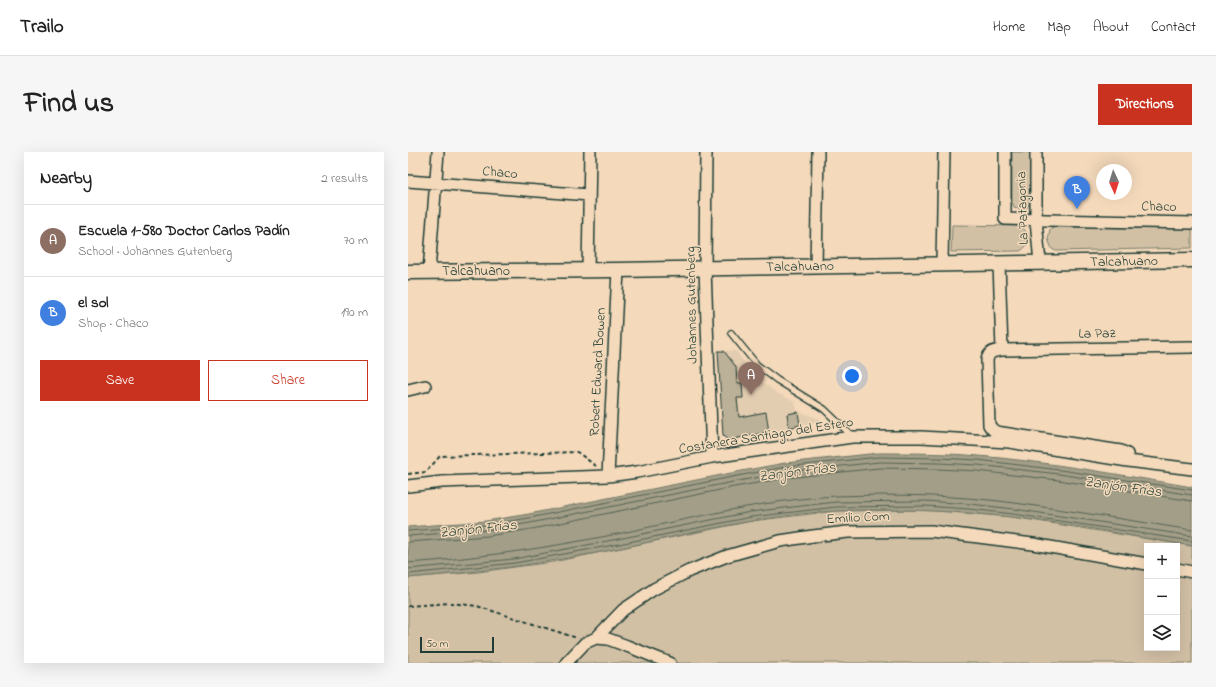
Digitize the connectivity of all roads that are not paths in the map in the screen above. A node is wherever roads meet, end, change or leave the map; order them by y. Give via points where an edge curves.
1 (438, 152) edge
2 (590, 152) edge
3 (706, 152) edge
4 (818, 152) edge
5 (944, 152) edge
6 (1006, 152) edge
7 (1036, 152) edge
8 (408, 181) edge
9 (435, 183) junction
10 (589, 195) junction
11 (1005, 219) joint
12 (1036, 220) junction
13 (1192, 222) edge
14 (1192, 260) edge
15 (999, 263) junction
16 (1040, 263) junction
17 (942, 264) junction
18 (816, 267) junction
19 (705, 269) junction
20 (618, 270) junction
21 (588, 271) junction
22 (408, 272) edge
23 (429, 272) junction
24 (731, 333) dead end
25 (1192, 347) edge
26 (1002, 350) junction
27 (425, 386) dead end
28 (408, 390) edge
29 (852, 437) junction
30 (712, 457) junction
31 (1128, 461) junction
32 (1192, 469) edge
33 (608, 476) junction
34 (408, 486) edge
35 (1144, 563) edge
36 (1180, 570) edge
37 (1192, 572) edge
38 (592, 640) junction
39 (566, 663) edge
40 (670, 663) edge

1 - 9 street
2 - 10 street
3 - 19 street, Johannes Gutenberg
4 - 18 street
5 - 17 street
6 - 11 street, La Patagonia
7 - 12 street, La Patagonia
8 - 9 street, Chaco
9 - 10 street, Chaco
9 - 23 street
10 - 21 street
11 - 12 street, Chaco
12 - 13 street, Chaco
12 - 16 street, La Patagonia
14 - 16 street, Talcahuano
15 - 16 street, Talcahuano
15 - 17 street, Talcahuano
15 - 26 street
17 - 18 street, Talcahuano
18 - 19 street, Talcahuano
19 - 20 street, Talcahuano
19 - 30 street, Johannes Gutenberg
20 - 21 street, Talcahuano
20 - 33 street, Robert Edward Bowen
21 - 23 street, Talcahuano
22 - 23 street, Talcahuano
24 - 29 lane via 757,365 824,409
25 - 26 street, La Paz
26 - 31 street via 993,351 987,360 989,425 992,429 996,432 1121,451 1127,454
27 - 28 street
29 - 30 street, Costanera Santiago del Estero
29 - 31 street, Costanera Santiago del Estero via 921,437 1009,442
30 - 33 street, Costanera Santiago del Estero
31 - 32 street, Costanera Santiago del Estero
33 - 34 street, Costanera Santiago del Estero via 442,482
35 - 38 street, Emilio Com via 1034,544 931,531 848,532 812,536 780,541 728,556 689,571 654,588 623,610
36 - 37 street
38 - 39 street, Emilio Com
38 - 40 street via 608,639

